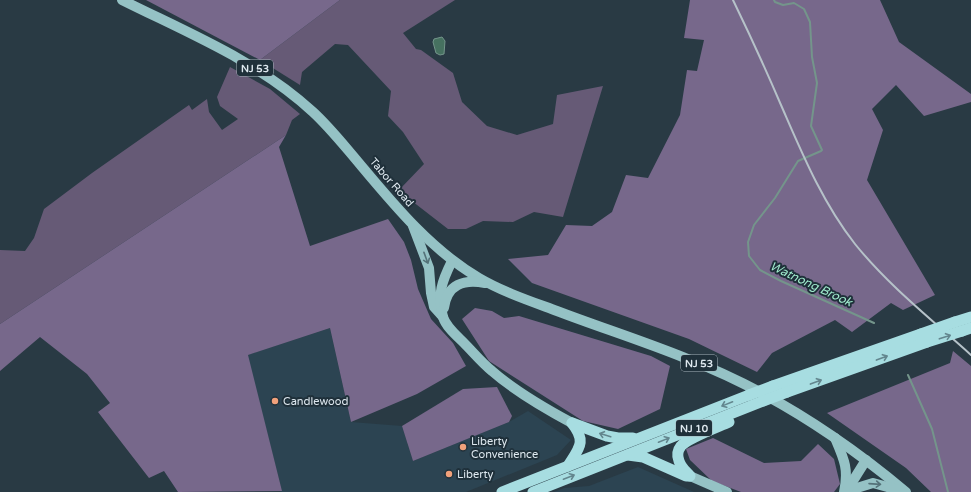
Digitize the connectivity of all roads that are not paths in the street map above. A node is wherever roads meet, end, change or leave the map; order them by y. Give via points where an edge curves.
1 (122, 0) edge
2 (411, 222) junction
3 (452, 261) junction
4 (494, 286) junction
5 (971, 317) edge
6 (443, 318) junction
7 (967, 330) edge
8 (924, 338) junction
9 (762, 402) junction
10 (572, 423) junction
11 (640, 438) junction
12 (835, 438) junction
13 (628, 455) junction
14 (866, 460) junction
15 (568, 466) junction
16 (690, 476) junction
17 (531, 487) edge
18 (502, 492) edge
19 (727, 492) edge
20 (846, 492) edge
21 (905, 492) edge

1 - 2 main road, Tabor Road / NJ 53 via 245,62 292,94 312,110
2 - 3 main road, Tabor Road / NJ 53
2 -> 6 main road via 429,268 434,307
3 - 4 main road, NJ 53
3 - 6 main road via 441,283
4 - 6 main road via 474,281 451,289 446,297
4 - 12 main road, NJ 53 via 729,376 785,405
5 - 8 highway, NJ 10, bridge
6 - 10 main road via 492,371 527,398
8 -> 7 highway, NJ 10, bridge
9 -> 8 highway, NJ 10, bridge
8 -> 11 highway, NJ 10, bridge via 773,386
13 -> 9 highway, NJ 10
9 - 16 highway via 739,418 681,446 678,461
11 -> 10 highway via 607,436
10 - 15 highway via 578,430 580,439 578,449
11 - 15 highway, NJ 10
12 - 14 main road, NJ 53
12 - 20 main road via 846,468
13 - 16 highway via 643,457
17 -> 13 highway, NJ 10
14 - 20 main road
14 - 21 main road, NJ 53
15 - 17 highway, NJ 10
16 - 19 main road
17 - 18 highway, NJ 10
20 -> 21 main road via 873,483

